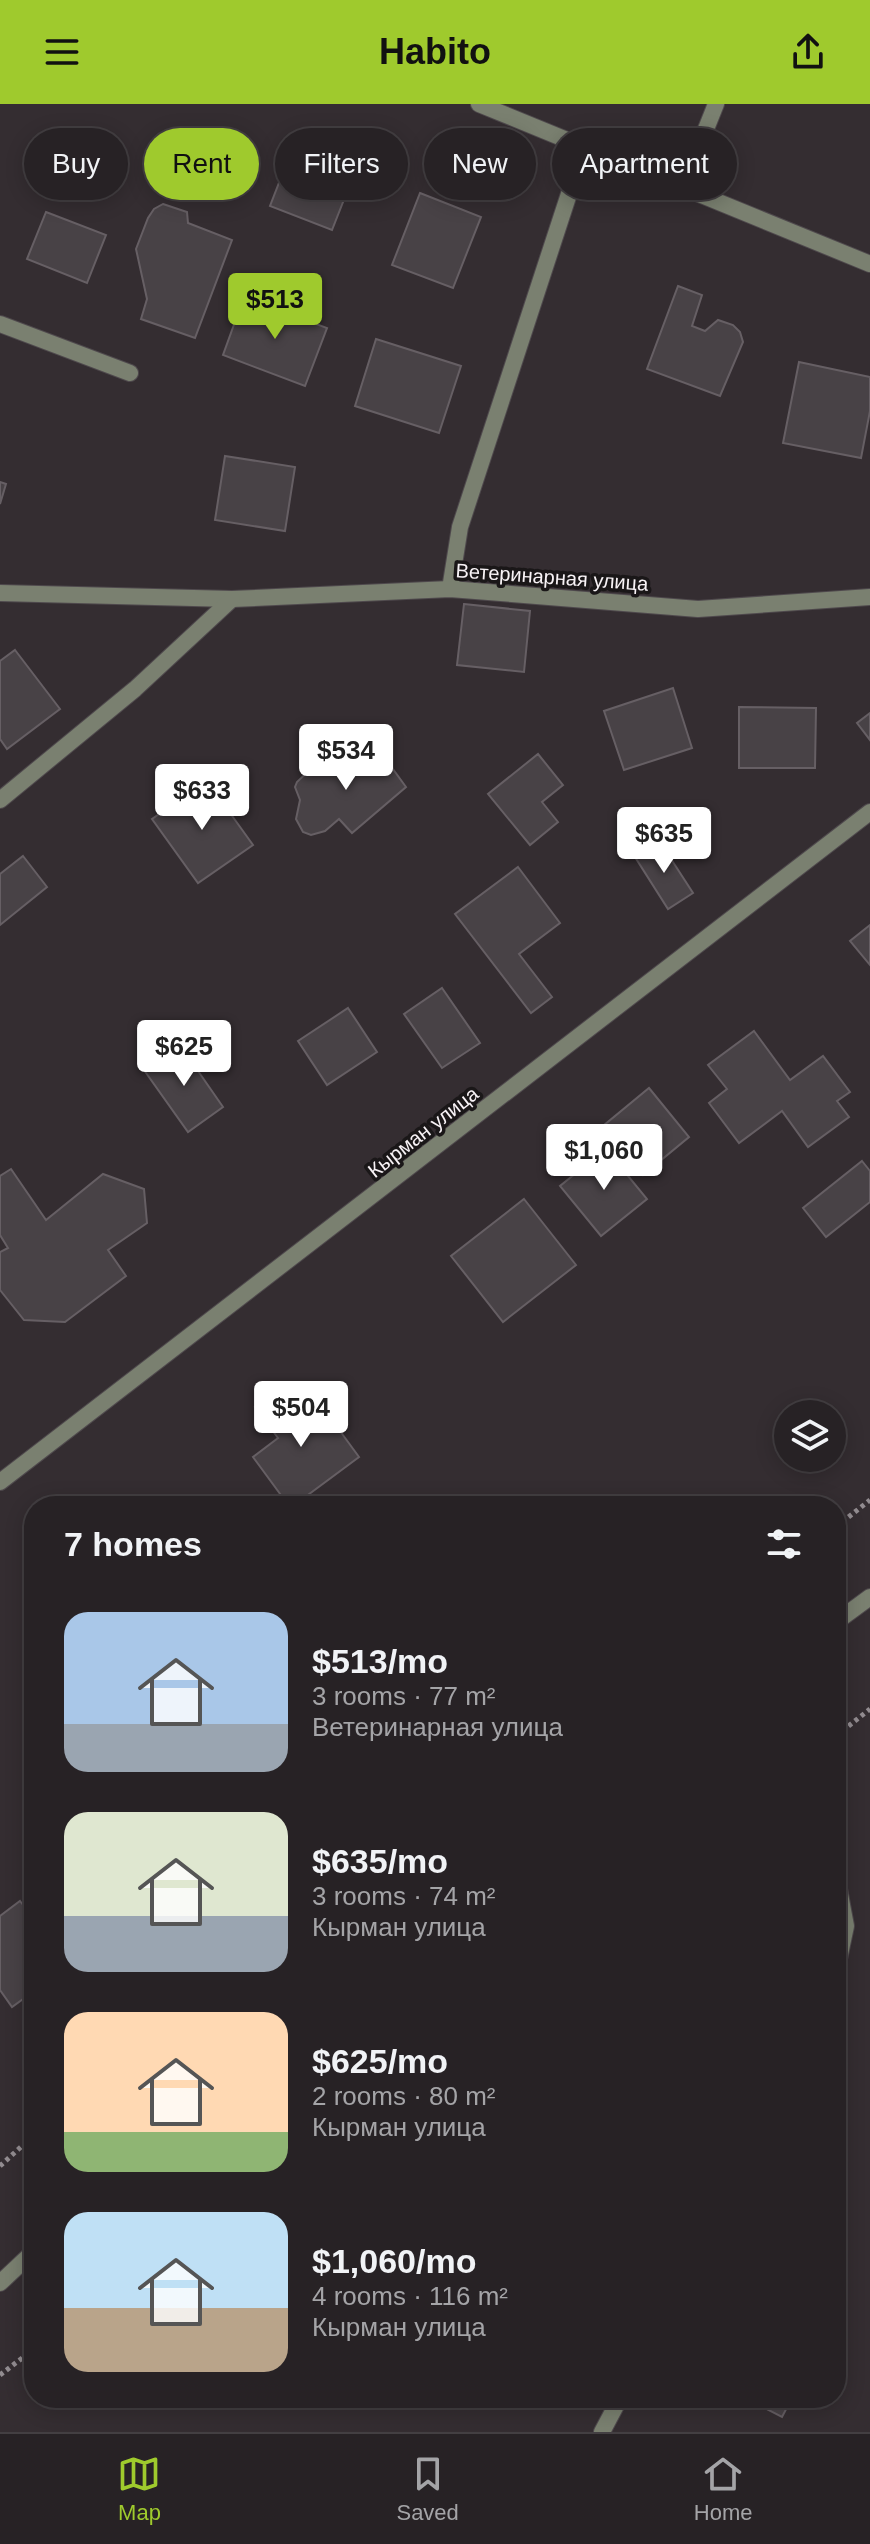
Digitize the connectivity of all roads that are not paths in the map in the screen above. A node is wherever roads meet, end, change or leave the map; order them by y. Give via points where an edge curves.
1 (479, 104) edge
2 (716, 104) edge
3 (706, 128) edge
4 (552, 135) edge
5 (567, 200) edge
6 (710, 200) edge
7 (870, 264) edge
8 (0, 324) edge
9 (130, 373) dead end
10 (450, 589) junction
11 (0, 593) edge
12 (870, 597) edge
13 (232, 599) junction
14 (0, 800) edge
15 (870, 812) edge
16 (0, 1482) edge
17 (870, 1597) edge
18 (846, 1615) edge
19 (24, 2260) edge
20 (0, 2283) edge
21 (615, 2408) edge
22 (602, 2432) edge

1 - 4 street
2 - 3 street
5 - 10 street via 460,527
6 - 7 street
8 - 9 street
10 - 12 street, Ветеринарная улица via 698,609
10 - 13 street, Ветеринарная улица
11 - 13 street, Ветеринарная улица
13 - 14 street via 135,689
15 - 16 street, Кырман улица
17 - 18 street
19 - 20 street
21 - 22 street

